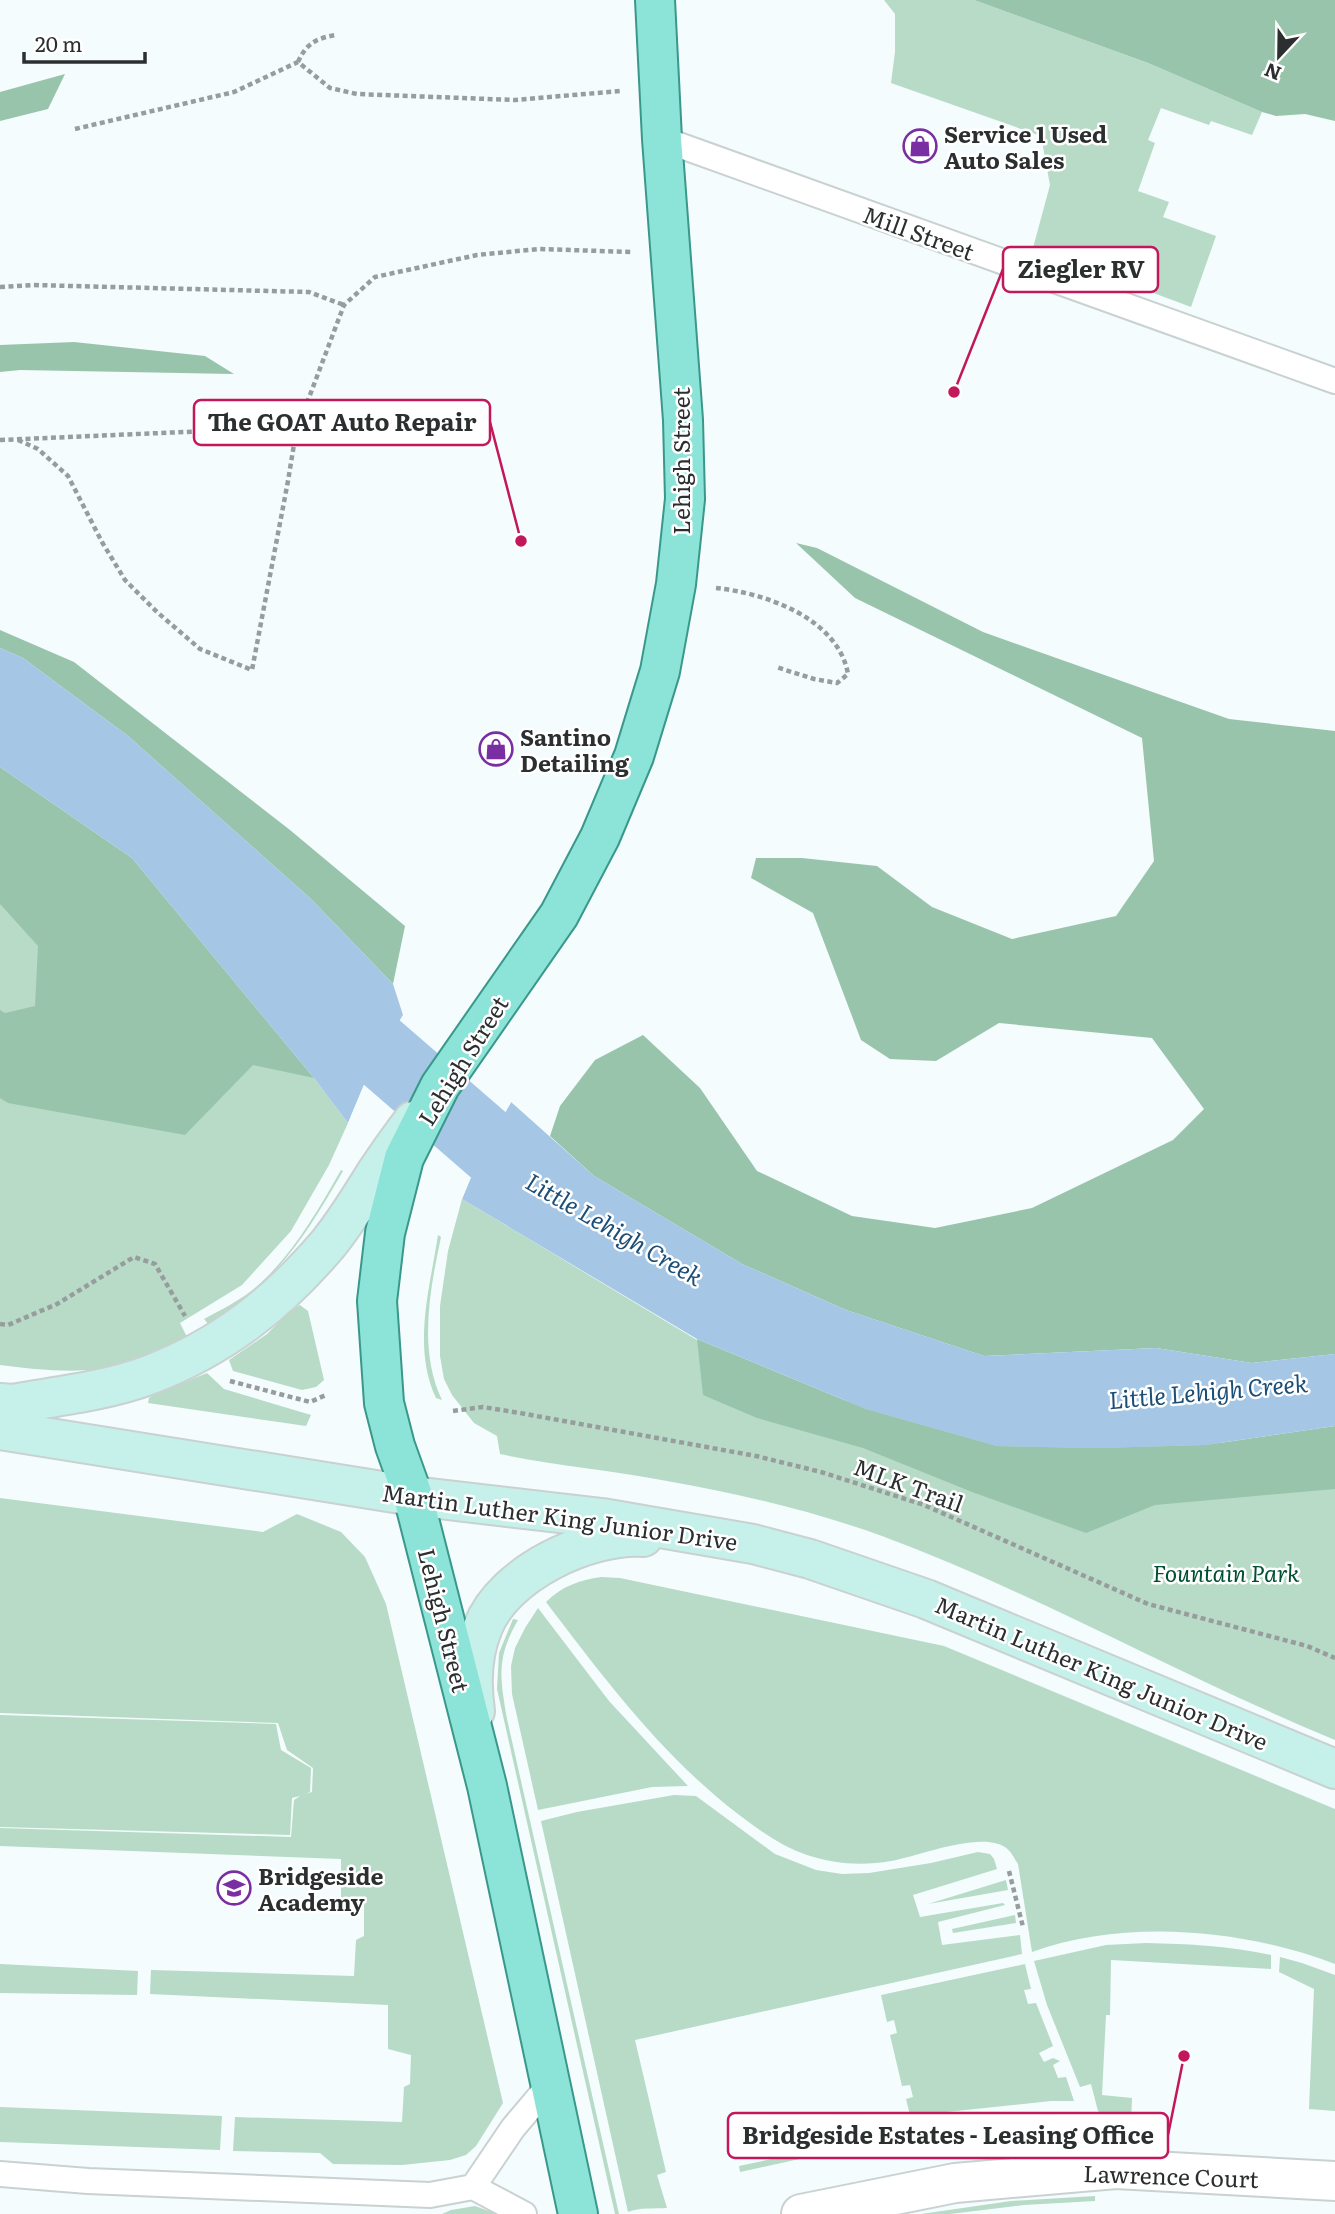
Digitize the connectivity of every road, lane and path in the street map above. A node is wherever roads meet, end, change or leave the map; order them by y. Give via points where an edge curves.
1 (654, 0) edge
2 (336, 35) dead end
3 (298, 62) junction
4 (659, 87) junction
5 (75, 129) dead end
6 (662, 139) junction
7 (670, 254) junction
8 (0, 287) edge
9 (345, 305) junction
10 (1335, 381) edge
11 (296, 432) junction
12 (0, 440) edge
13 (18, 440) junction
14 (677, 584) junction
15 (776, 667) dead end
16 (397, 1154) junction
17 (0, 1324) edge
18 (190, 1324) dead end
19 (226, 1380) dead end
20 (326, 1395) dead end
21 (0, 1403) edge
22 (453, 1411) dead end
23 (0, 1430) edge
24 (412, 1496) junction
25 (753, 1544) junction
26 (1335, 1658) edge
27 (1335, 1769) edge
28 (487, 1786) junction
29 (1009, 1871) dead end
30 (1023, 1927) dead end
31 (551, 2083) junction
32 (0, 2174) edge
33 (1335, 2181) edge
34 (473, 2187) junction
35 (524, 2214) edge
36 (578, 2214) edge
37 (802, 2214) edge

1 - 4 main road, Lehigh Street
2 - 3 path via 321,37 305,47
3 - 4 path via 330,88 357,93 515,100
3 - 5 path via 234,92
4 - 6 main road, Lehigh Street
6 - 7 main road, Lehigh Street
6 - 10 lane, Mill Street
7 - 9 path via 539,249 477,255 375,277
7 - 14 main road, Lehigh Street via 683,420
8 - 9 path via 309,292
9 - 11 path
11 - 13 path via 253,429
11 - 13 path via 252,670 200,649 157,612 125,580 68,476 38,449
12 - 13 path
14 - 15 path via 744,591 802,614 826,633 845,661 848,674 837,682
14 - 16 main road, Lehigh Street via 660,671 634,756 600,837 559,915
16 - 21 main road via 329,1243 250,1321 205,1349 148,1375 92,1390
16 - 24 main road, Lehigh Street via 377,1301 384,1403
17 - 18 path via 26,1319 57,1304 134,1257 155,1264
19 - 20 path via 310,1402
22 - 26 path, MLK Trail via 483,1407 520,1413 821,1472 924,1506 1148,1604 1307,1646
23 - 24 main road, Martin Luther King Junior Drive
24 - 25 main road, Martin Luther King Junior Drive via 602,1518
24 - 28 main road, Lehigh Street
25 - 27 main road, Martin Luther King Junior Drive via 926,1599
25 - 28 main road via 637,1537 600,1541 568,1551 503,1596 483,1625 473,1661 472,1694
28 - 31 main road, Lehigh Street
29 - 30 path
31 - 34 lane
31 - 36 main road, Lehigh Street
32 - 34 lane via 430,2195
33 - 37 street, Lawrence Court via 1116,2169 955,2183
34 - 35 lane

